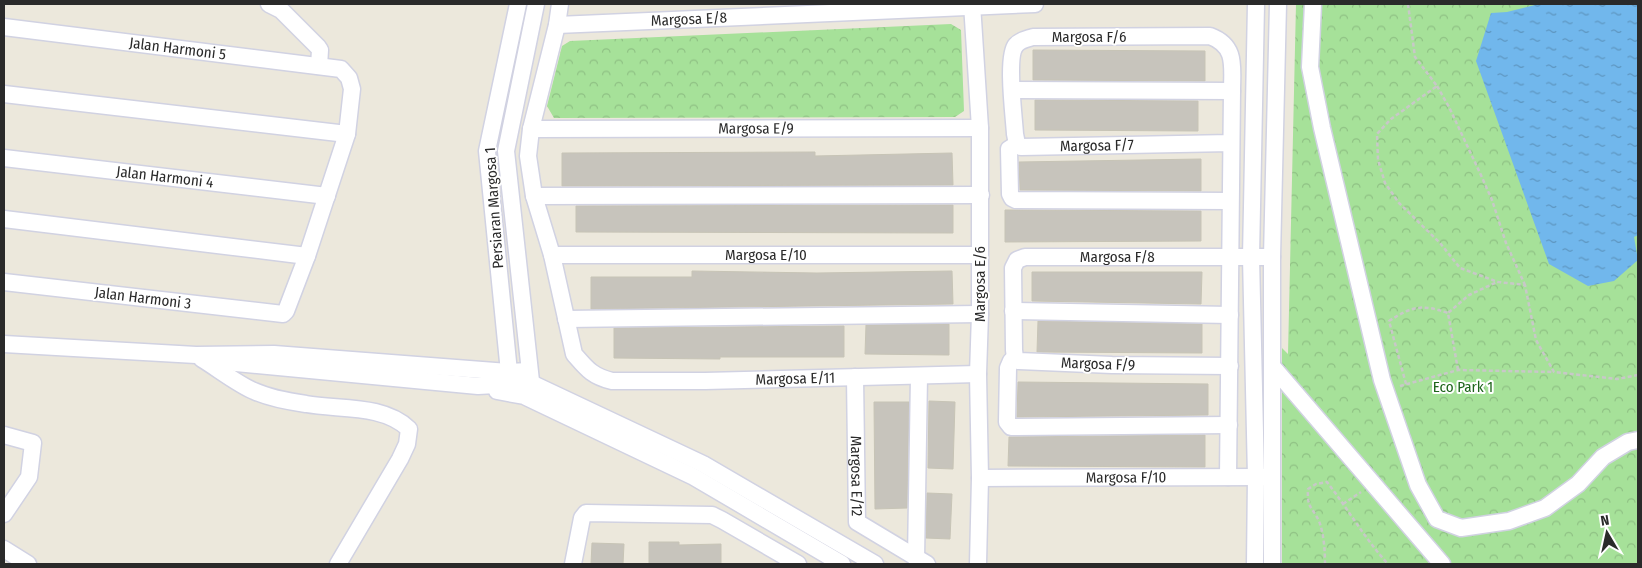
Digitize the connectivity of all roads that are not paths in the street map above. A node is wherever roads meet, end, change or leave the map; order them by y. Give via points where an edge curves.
1 (269, 4) edge
2 (518, 4) edge
3 (536, 4) edge
4 (560, 4) edge
5 (1035, 4) edge
6 (1256, 4) edge
7 (1278, 4) edge
8 (1313, 4) edge
9 (972, 5) edge
10 (556, 25) junction
11 (4, 27) edge
12 (319, 66) junction
13 (505, 67) junction
14 (522, 72) junction
15 (543, 77) junction
16 (1012, 90) junction
17 (1232, 91) junction
18 (4, 94) edge
19 (980, 128) junction
20 (531, 129) junction
21 (347, 134) junction
22 (1231, 143) junction
23 (1017, 144) junction
24 (4, 158) edge
25 (981, 195) junction
26 (327, 196) junction
27 (534, 196) junction
28 (1230, 201) junction
29 (4, 219) edge
30 (552, 255) junction
31 (979, 255) junction
32 (307, 256) junction
33 (1230, 257) junction
34 (1251, 257) junction
35 (1272, 257) junction
36 (4, 282) edge
37 (1012, 311) junction
38 (980, 314) junction
39 (1230, 315) junction
40 (566, 319) junction
41 (4, 344) edge
42 (202, 355) junction
43 (1015, 358) junction
44 (1230, 366) junction
45 (1272, 366) junction
46 (508, 371) junction
47 (978, 374) junction
48 (919, 376) junction
49 (856, 377) junction
50 (528, 383) junction
51 (478, 386) junction
52 (1229, 425) junction
53 (4, 435) edge
54 (1638, 440) edge
55 (1228, 477) junction
56 (1264, 477) junction
57 (980, 478) junction
58 (4, 514) edge
59 (4, 549) edge
60 (922, 562) edge
61 (28, 564) edge
62 (338, 564) edge
63 (572, 564) edge
64 (798, 564) edge
65 (842, 564) edge
66 (875, 564) edge
67 (978, 564) edge
68 (1255, 564) edge
69 (1272, 564) edge
70 (1442, 564) edge

1 - 12 street via 281,10 320,50
2 - 13 street, Persiaran Margosa 1
3 - 14 street, Persiaran Margosa 1
4 - 10 street
5 - 9 street, Margosa E/8
6 - 34 street
7 - 35 street
8 - 54 street via 1310,67 1347,238 1386,392 1418,485 1437,519 1461,528 1509,521 1545,508 1578,484 1603,457 1628,442
9 - 10 street, Margosa E/8
9 - 19 street, Margosa E/6
10 - 15 street
11 - 12 street, Jalan Harmoni 5
12 - 21 street, Jalan Harmoni 5 via 341,69 349,78 352,88
13 - 14 street
13 - 46 street, Persiaran Margosa 1 via 487,151
14 - 15 street
14 - 50 street, Persiaran Margosa 1 via 506,151
15 - 20 street
16 - 17 street
16 - 17 street, Margosa F/6 via 1010,58 1021,40 1033,37 1210,36 1227,46 1232,56
16 - 23 street
17 - 22 street
18 - 21 street
19 - 20 street, Margosa E/9
19 - 25 street, Margosa E/6
20 - 27 street via 528,156
21 - 26 street
22 - 23 street, Margosa F/7 via 1026,147
22 - 28 street
23 - 28 street via 1009,149 1010,194 1016,200
24 - 26 street, Jalan Harmoni 4
25 - 27 street
25 - 31 street, Margosa E/6
26 - 32 street
27 - 30 street
28 - 33 street
29 - 32 street
30 - 31 street, Margosa E/10
30 - 40 street
31 - 38 street, Margosa E/6
32 - 36 street, Jalan Harmoni 3 via 283,314
33 - 34 street, Margosa F/8
33 - 37 street, Margosa F/8 via 1025,257 1017,260 1013,268
33 - 39 street
34 - 35 street, Margosa F/8
34 - 56 street
35 - 45 street
37 - 39 street
37 - 43 street
38 - 40 street
38 - 47 street, Margosa E/6
39 - 44 street
40 - 49 street, Margosa E/11 via 574,354 598,378 705,381
41 - 42 street
42 - 46 street via 274,354 485,370 502,364
42 - 51 street via 236,363
42 - 62 street via 254,391 307,404 383,415 400,420 409,429 400,460
43 - 44 street, Margosa F/9 via 1024,362
43 - 52 street via 1008,368 1007,422 1010,427
44 - 52 street
45 - 56 street
45 - 70 street
46 - 50 street
46 - 51 street
47 - 48 street, Margosa E/11
47 - 57 street, Margosa E/6
48 - 49 street, Margosa E/11
48 - 60 street
49 - 60 street, Margosa E/12 via 857,522
50 - 51 street
50 - 65 street
50 - 66 street via 703,464
52 - 55 street
53 - 58 street via 33,443 29,477
55 - 56 street, Margosa F/10
55 - 57 street, Margosa F/10
56 - 68 street
56 - 69 street
57 - 67 street, Margosa E/6
59 - 61 street
63 - 64 street via 582,518 586,513 712,515

